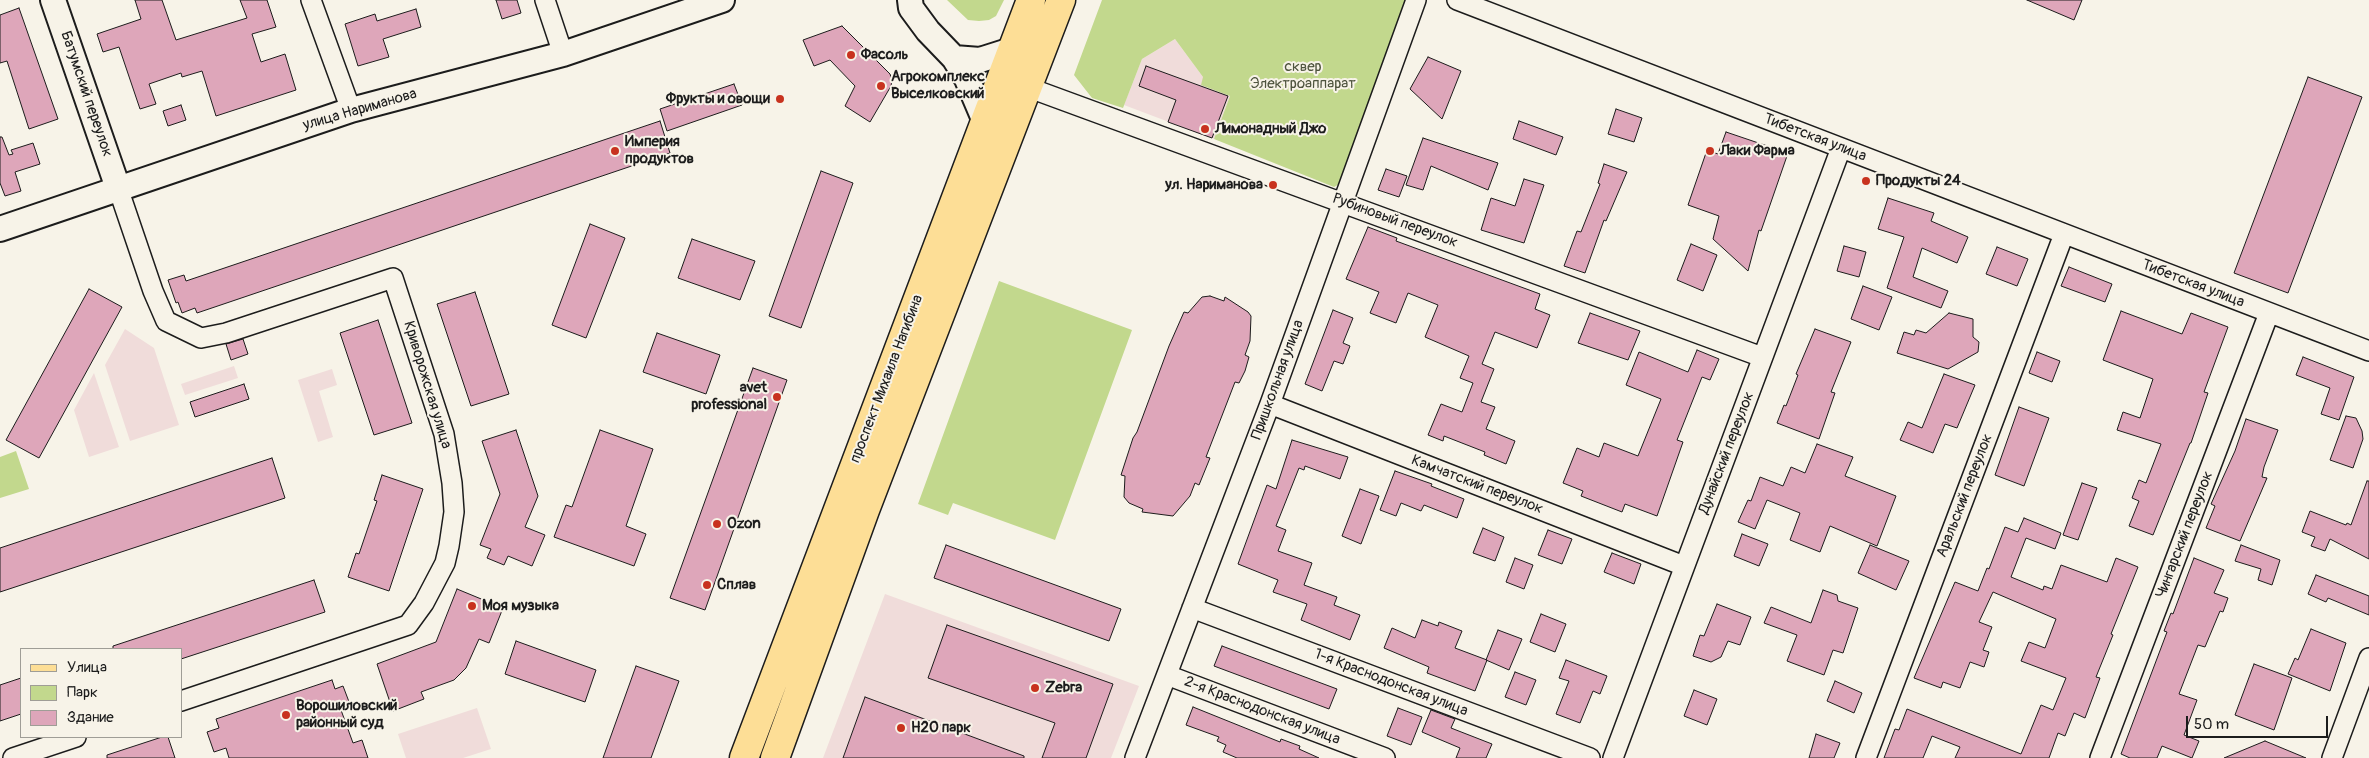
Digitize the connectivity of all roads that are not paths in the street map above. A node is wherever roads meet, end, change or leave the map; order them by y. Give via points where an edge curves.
1 (53, 0) edge
2 (311, 0) edge
3 (545, 0) edge
4 (722, 0) edge
5 (1031, 0) edge
6 (1416, 0) edge
7 (1457, 0) edge
8 (906, 3) edge
9 (1057, 4) edge
10 (1046, 39) junction
11 (1010, 51) junction
12 (563, 54) junction
13 (954, 58) junction
14 (1000, 78) junction
15 (1027, 87) junction
16 (351, 110) junction
17 (984, 119) junction
18 (1841, 148) junction
19 (118, 188) junction
20 (1343, 202) junction
21 (0, 229) edge
22 (2064, 234) junction
23 (2269, 313) junction
24 (2369, 352) edge
25 (1762, 357) junction
26 (1270, 404) junction
27 (1684, 566) junction
28 (1192, 608) junction
29 (2369, 658) edge
30 (1167, 675) junction
31 (182, 701) edge
32 (73, 738) edge
33 (13, 758) edge
34 (744, 758) edge
35 (775, 758) edge
36 (1135, 758) edge
37 (1385, 758) edge
38 (1590, 758) edge
39 (1613, 758) edge
40 (1866, 758) edge
41 (2100, 758) edge
42 (2332, 758) edge

1 - 19 street, Батумский переулок
2 - 16 street
3 - 12 street
4 - 12 street, улица Нариманова
5 - 11 main road, проспект Михаила Нагибина
6 - 20 street, Пришкольная улица
7 - 18 street, Тибетская улица
8 - 13 street
9 - 10 main road, проспект Михаила Нагибина
10 - 11 street
10 - 15 main road, проспект Михаила Нагибина
11 - 13 street via 980,60
11 - 14 main road, проспект Михаила Нагибина
12 - 16 street, улица Нариманова
13 - 14 street
13 - 17 street
14 - 15 street
14 - 17 main road, проспект Михаила Нагибина
15 - 20 street, Рубиновый переулок
15 - 35 main road, проспект Михаила Нагибина
16 - 19 street, улица Нариманова
17 - 34 main road, проспект Михаила Нагибина
18 - 22 street, Тибетская улица
18 - 25 street, Дунайский переулок
19 - 21 street, улица Нариманова
19 - 31 street, Криворожская улица via 166,321 201,338 226,334 393,278 444,434 452,482 454,512 445,563 408,625
20 - 25 street, Рубиновый переулок
20 - 26 street, Пришкольная улица
22 - 23 street, Тибетская улица
22 - 40 street, Аральский переулок
23 - 24 street, Тибетская улица
23 - 41 street, Чингарский переулок
25 - 27 street, Дунайский переулок
26 - 27 street, Камчатский переулок
26 - 28 street, Пришкольная улица
27 - 39 street, Дунайский переулок
28 - 30 street, Пришкольная улица
28 - 38 street, 1-я Краснодонская улица
29 - 42 street
30 - 36 street, Пришкольная улица
30 - 37 street, 2-я Краснодонская улица
32 - 33 street

